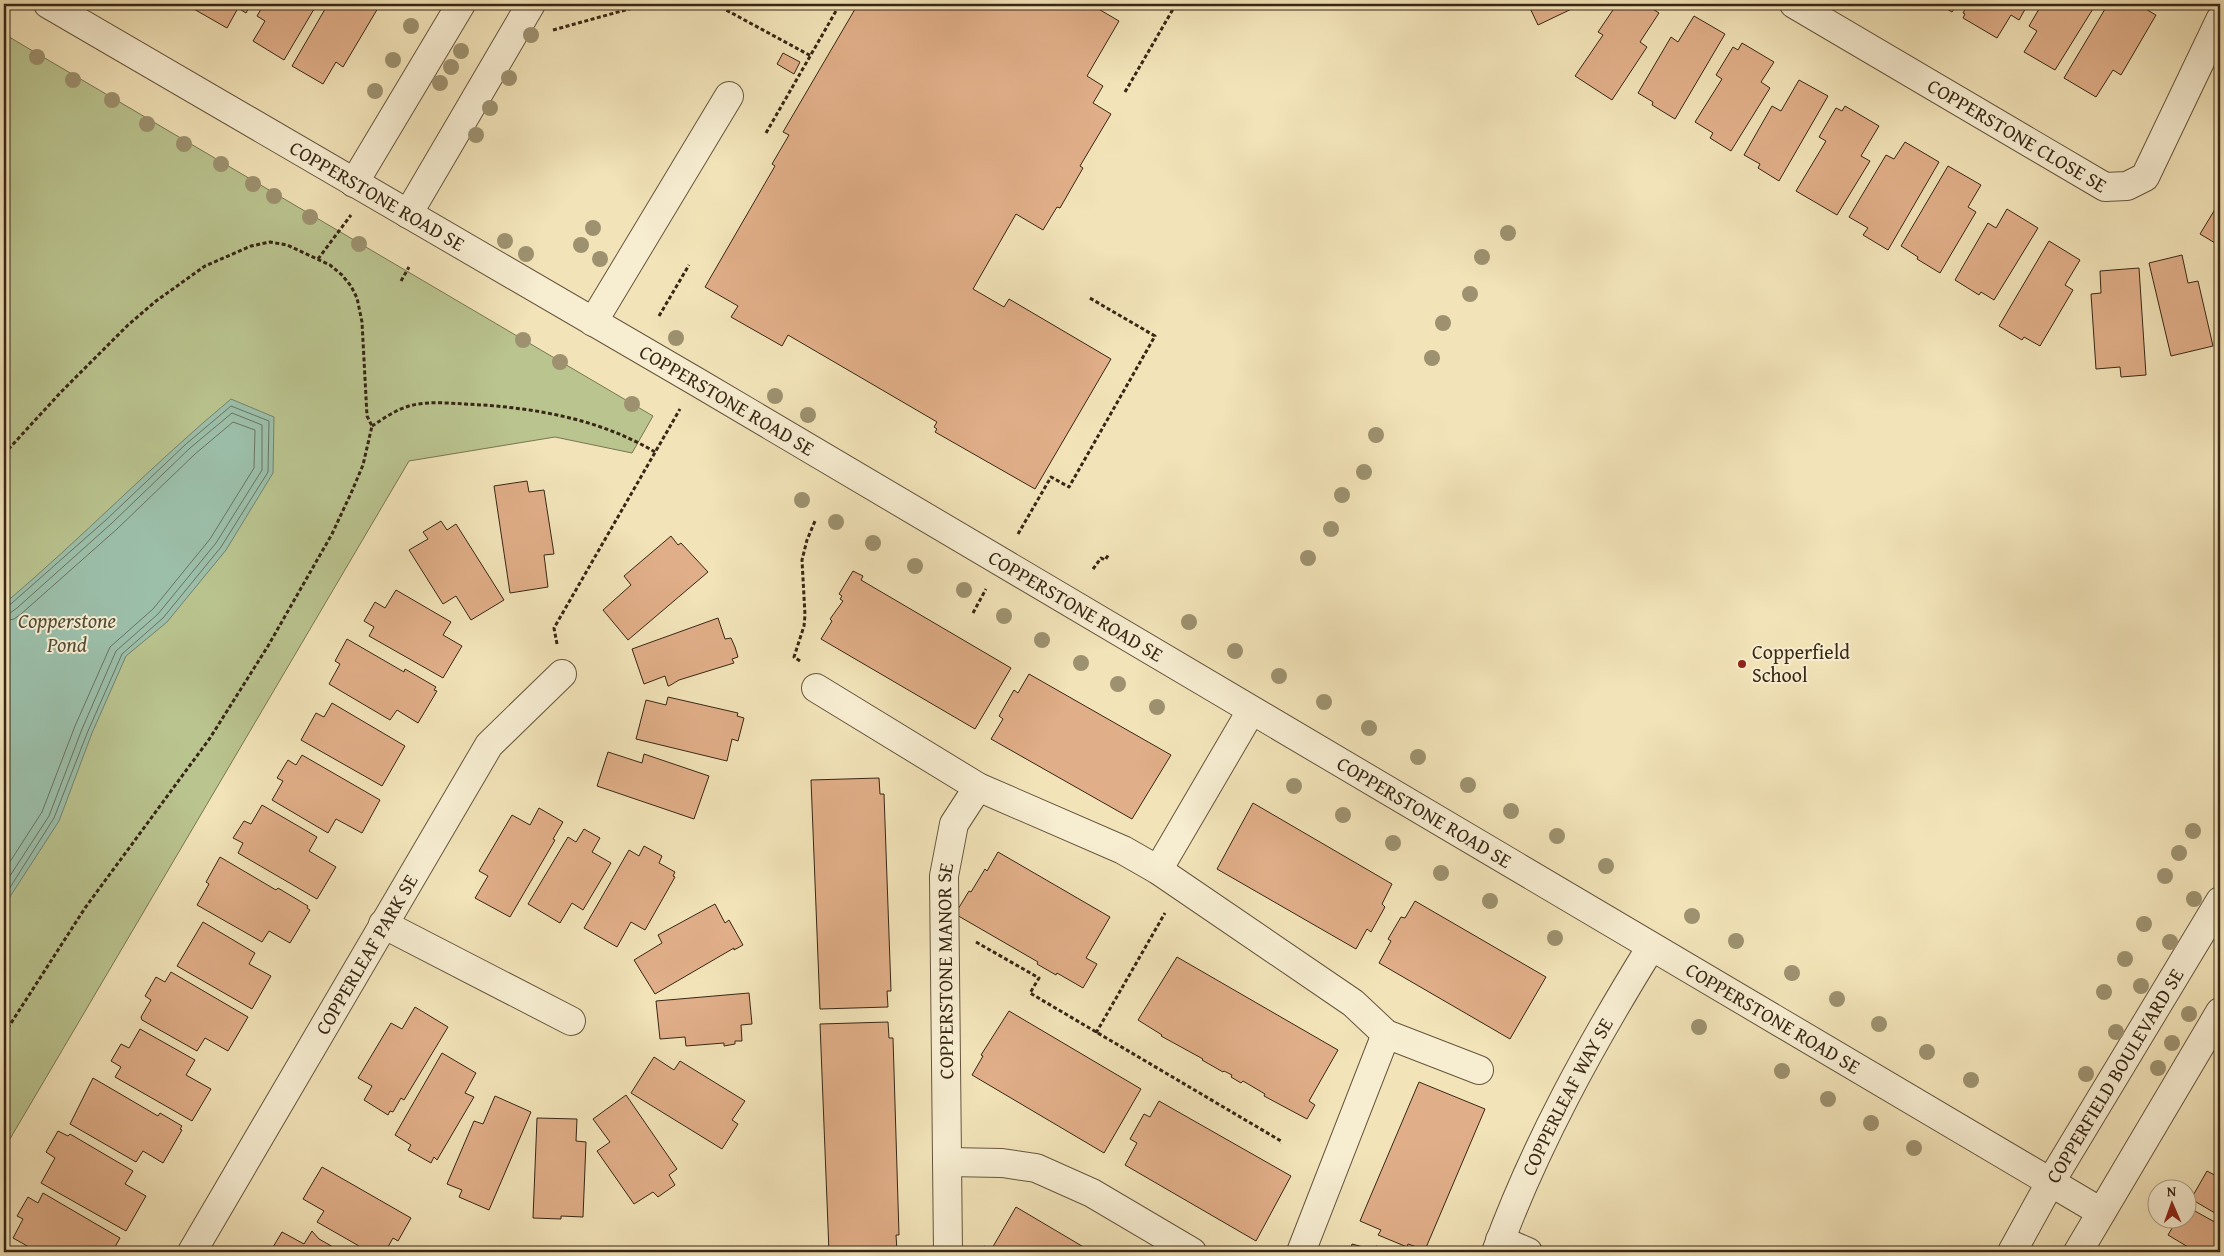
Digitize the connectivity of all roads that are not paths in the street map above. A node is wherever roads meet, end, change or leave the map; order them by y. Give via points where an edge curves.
1 (48, 4) edge
2 (461, 4) edge
3 (1794, 4) edge
4 (526, 5) edge
5 (2220, 20) edge
6 (729, 96) dead end
7 (362, 187) junction
8 (408, 214) junction
9 (592, 322) junction
10 (562, 674) road end
11 (816, 688) dead end
12 (1251, 710) junction
13 (978, 787) junction
14 (1158, 870) junction
15 (2220, 901) edge
16 (383, 924) junction
17 (1651, 947) junction
18 (2220, 1012) edge
19 (571, 1022) dead end
20 (1386, 1034) junction
21 (1479, 1070) dead end
22 (947, 1162) junction
23 (2050, 1183) junction
24 (2101, 1212) junction
25 (1498, 1246) edge
26 (192, 1252) edge
27 (948, 1252) edge
28 (1192, 1252) edge
29 (1301, 1252) edge
30 (1528, 1252) edge
31 (2012, 1252) edge
32 (2078, 1252) edge

1 - 7 street, COPPERSTONE ROAD SE
2 - 7 street
3 - 5 street, COPPERSTONE CLOSE SE via 2105,187 2127,186 2145,177
4 - 8 street
6 - 9 street
7 - 8 street, COPPERSTONE ROAD SE
8 - 9 street, COPPERSTONE ROAD SE
9 - 12 street, COPPERSTONE ROAD SE
10 - 16 street, COPPERLEAF PARK SE via 489,745
11 - 13 street
12 - 14 street
12 - 17 street, COPPERSTONE ROAD SE
13 - 14 street via 1123,850
13 - 22 street, COPPERSTONE MANOR SE via 954,824 944,876
14 - 20 street via 1352,1004
15 - 23 street, COPPERFIELD BOULEVARD SE
16 - 19 street
16 - 26 street, COPPERLEAF PARK SE
17 - 23 street, COPPERSTONE ROAD SE
17 - 25 street, COPPERLEAF WAY SE via 1562,1103
18 - 24 street
20 - 21 street
20 - 29 street
22 - 27 street, COPPERSTONE MANOR SE
22 - 28 street via 1002,1163 1036,1168 1092,1193
23 - 24 street, COPPERSTONE ROAD SE
23 - 31 street, COPPERFIELD BOULEVARD SE
24 - 32 street
25 - 30 street

